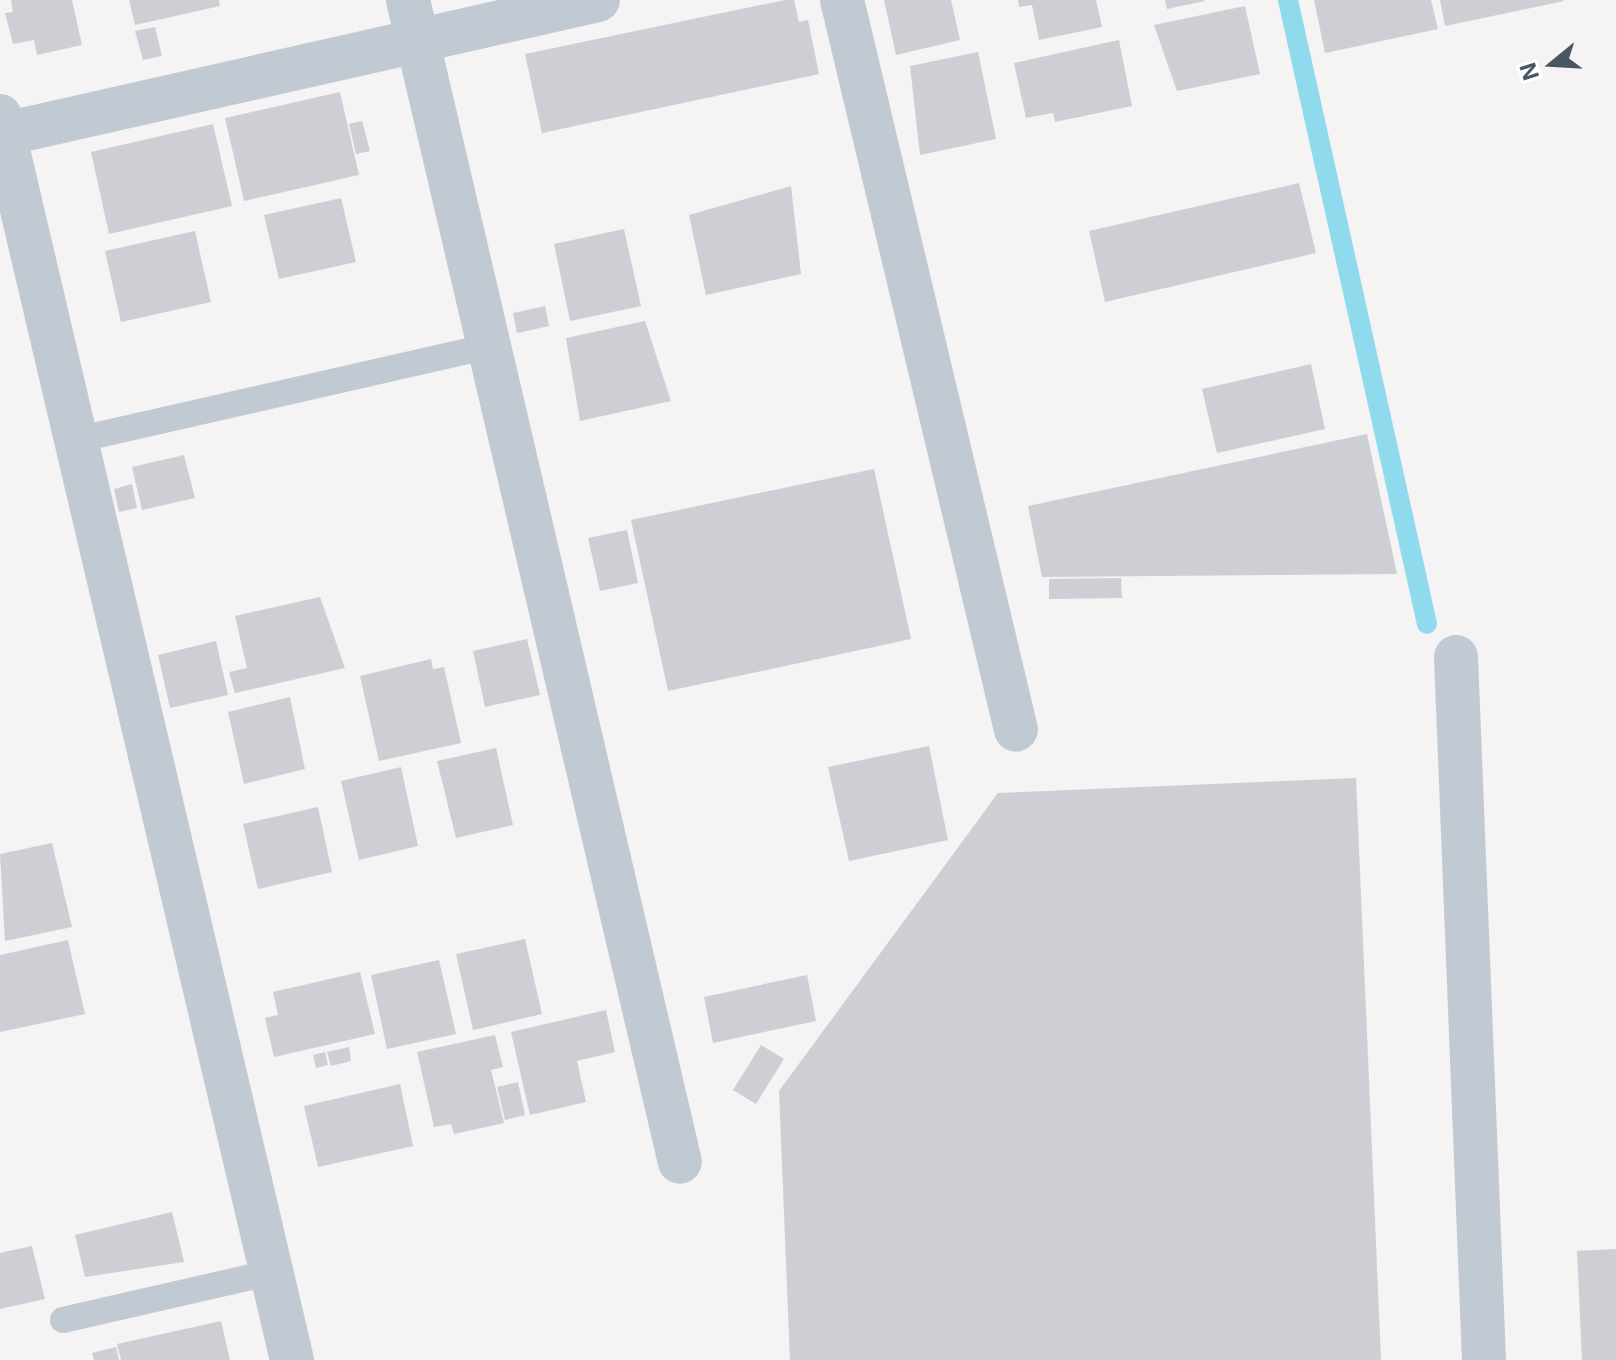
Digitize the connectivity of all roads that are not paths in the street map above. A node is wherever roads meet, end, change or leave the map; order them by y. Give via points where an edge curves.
1 (598, 0) edge
2 (842, 0) edge
3 (413, 20) edge
4 (1, 128) edge
5 (491, 346) junction
6 (76, 440) junction
7 (1456, 657) dead end
8 (1016, 730) dead end
9 (680, 1162) dead end
10 (272, 1272) junction
11 (63, 1320) dead end
12 (292, 1360) edge
13 (1484, 1360) edge

1 - 3 street
2 - 8 street
3 - 4 street
3 - 5 street
4 - 6 street
5 - 6 lane
5 - 9 street
6 - 10 street
7 - 13 street
10 - 11 lane
10 - 12 street

